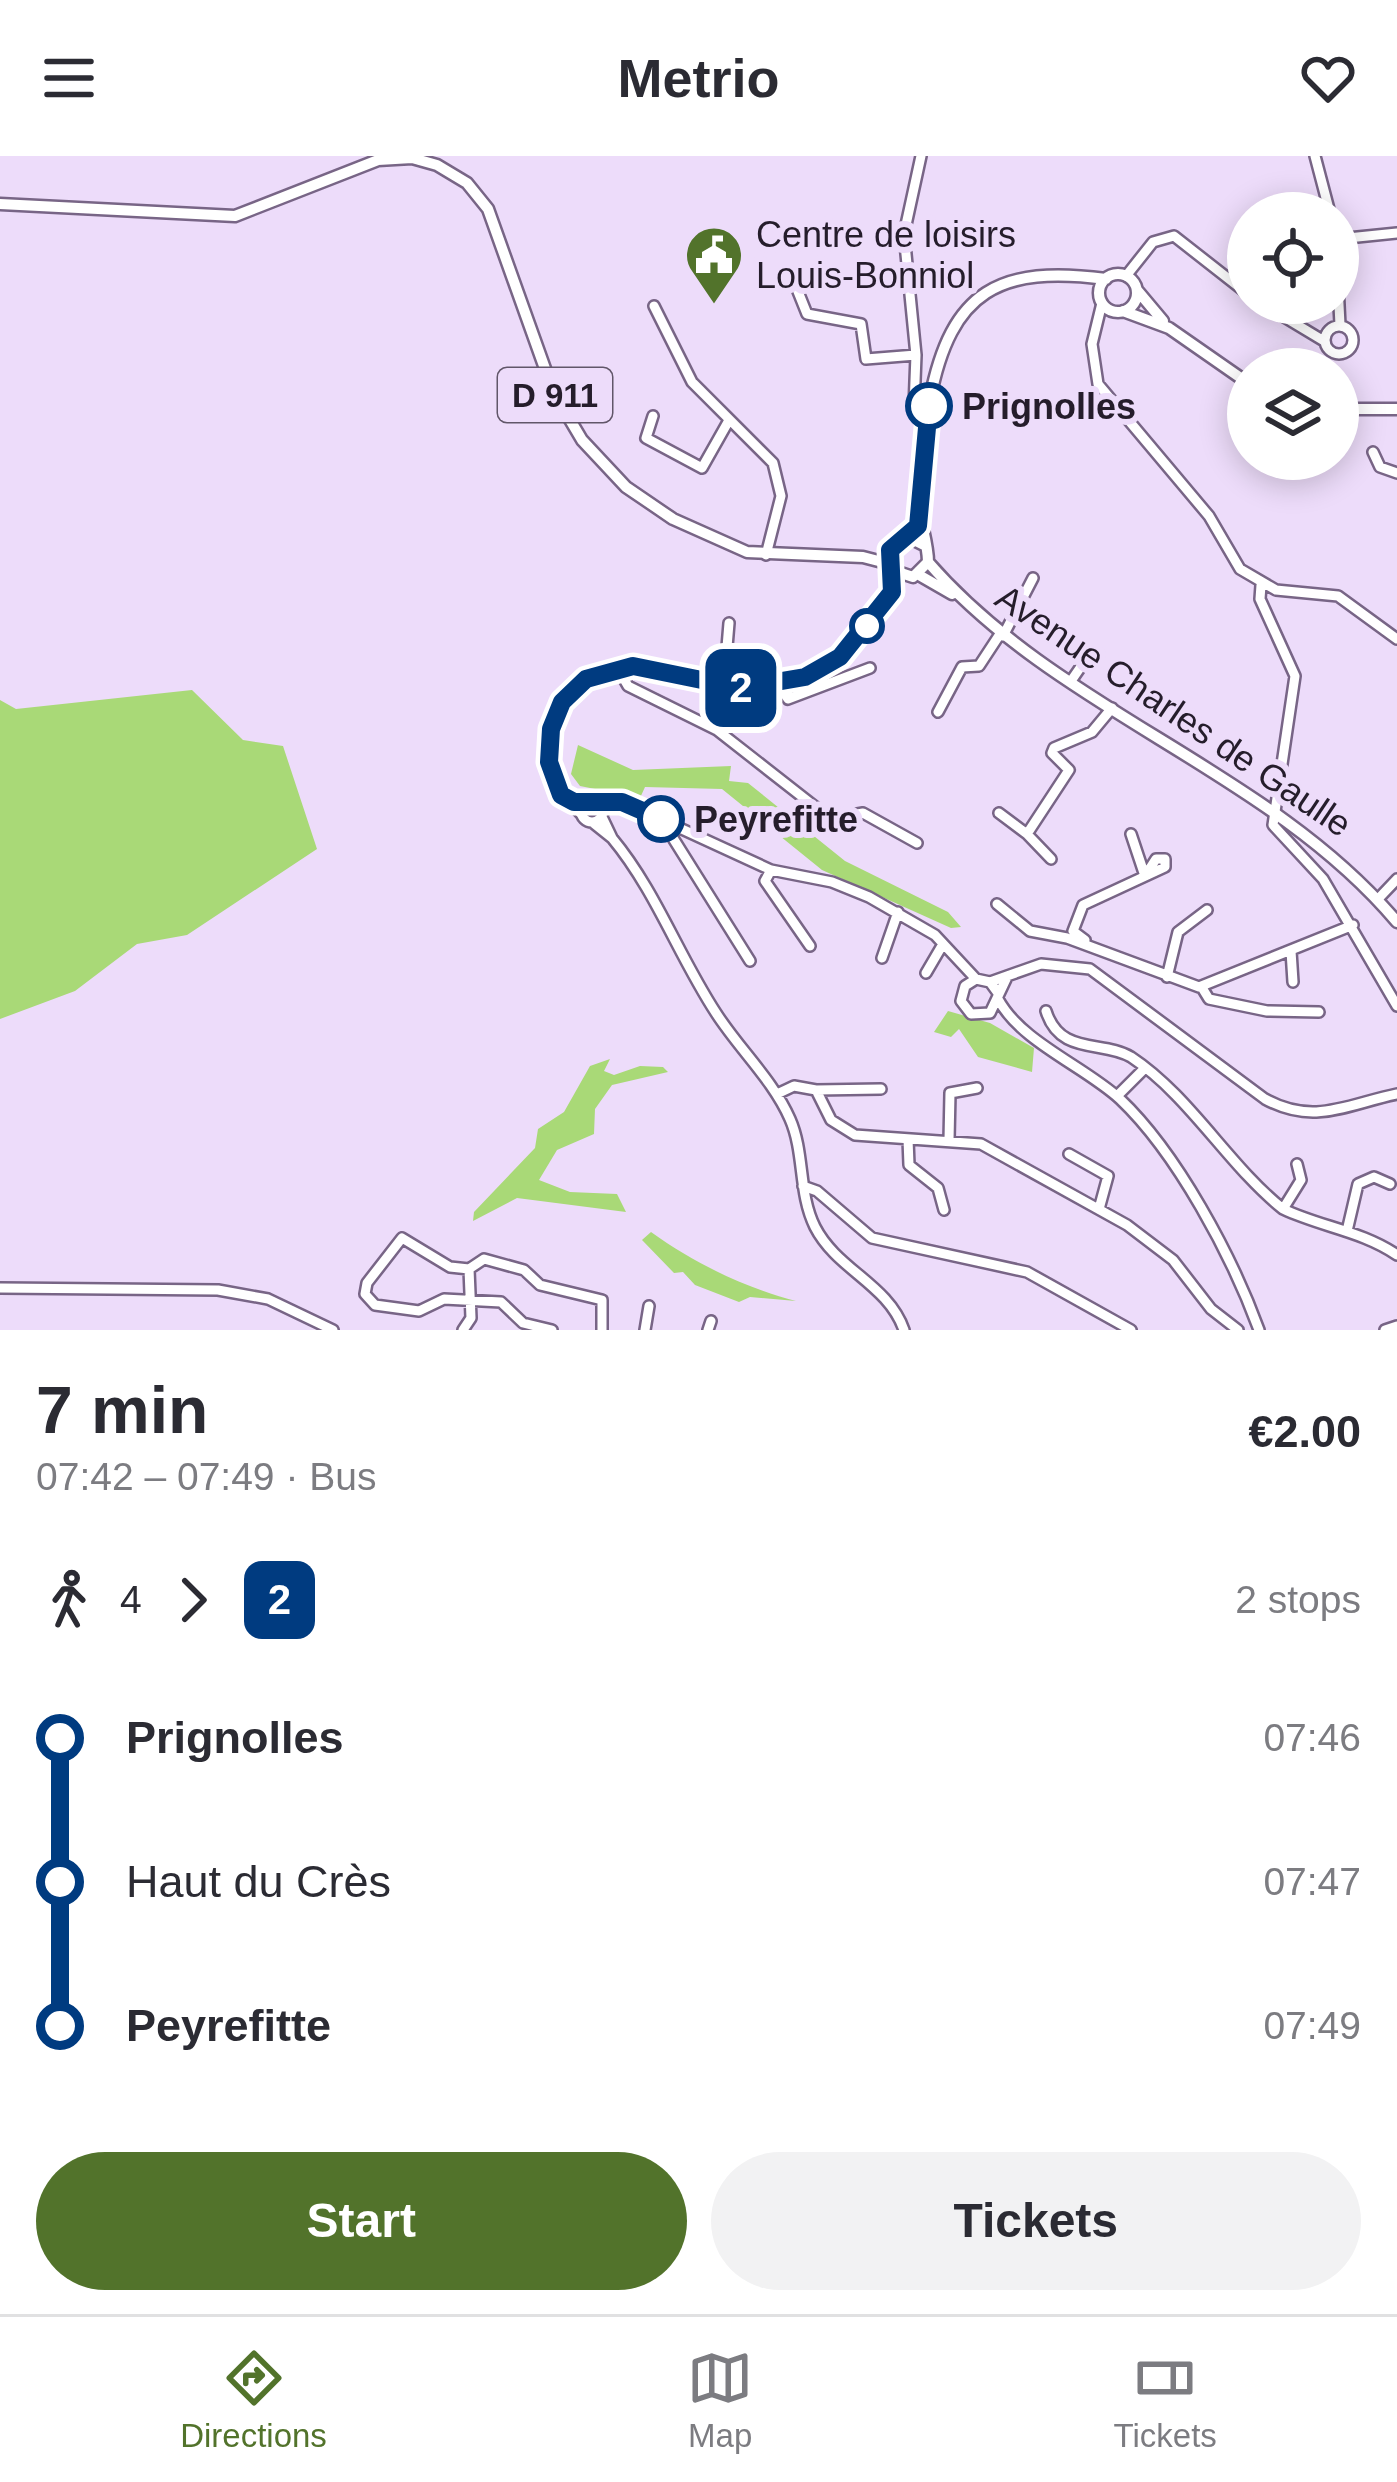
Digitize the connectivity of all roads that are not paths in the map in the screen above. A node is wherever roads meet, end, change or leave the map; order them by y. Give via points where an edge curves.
1 (921, 156) edge
2 (1315, 156) edge
3 (1324, 192) edge
4 (0, 203) edge
5 (1397, 233) edge
6 (1359, 237) edge
7 (1065, 274) junction
8 (1126, 276) junction
9 (1227, 278) edge
10 (1106, 279) junction
11 (797, 289) dead end
12 (1137, 290) junction
13 (654, 306) dead end
14 (1109, 306) junction
15 (1296, 324) edge
16 (1340, 326) joint
17 (1169, 328) junction
18 (1324, 341) junction
19 (916, 355) junction
20 (1227, 368) edge
21 (1359, 409) edge
22 (1397, 409) edge
23 (653, 416) dead end
24 (728, 422) junction
25 (925, 424) junction
26 (1373, 452) dead end
27 (1397, 473) edge
28 (919, 511) junction
29 (910, 538) junction
30 (924, 544) junction
31 (766, 553) junction
32 (892, 562) junction
33 (928, 562) junction
34 (914, 576) junction
35 (1033, 578) dead end
36 (1261, 586) junction
37 (964, 602) junction
38 (876, 614) junction
39 (729, 622) dead end
40 (1002, 635) junction
41 (1397, 639) edge
42 (1091, 652) dead end
43 (617, 667) junction
44 (870, 668) dead end
45 (1071, 681) junction
46 (781, 686) junction
47 (1112, 708) junction
48 (938, 712) dead end
49 (561, 795) junction
50 (596, 811) junction
51 (999, 813) dead end
52 (1276, 813) junction
53 (661, 819) junction
54 (1027, 834) junction
55 (1131, 834) dead end
56 (917, 843) dead end
57 (1051, 859) dead end
58 (771, 870) junction
59 (1397, 879) edge
60 (1378, 899) junction
61 (997, 904) dead end
62 (1207, 910) dead end
63 (898, 912) junction
64 (1397, 922) edge
65 (1353, 925) junction
66 (944, 944) junction
67 (810, 946) dead end
68 (1106, 951) junction
69 (1291, 951) junction
70 (882, 958) dead end
71 (750, 961) dead end
72 (960, 966) junction
73 (926, 973) dead end
74 (1007, 977) junction
75 (1168, 977) junction
76 (976, 979) junction
77 (990, 982) junction
78 (1293, 982) dead end
79 (965, 986) junction
80 (1202, 986) junction
81 (998, 996) junction
82 (1397, 1006) edge
83 (1046, 1012) dead end
84 (1318, 1012) dead end
85 (990, 1013) junction
86 (1006, 1016) junction
87 (1144, 1069) junction
88 (977, 1088) dead end
89 (881, 1089) dead end
90 (816, 1090) junction
91 (777, 1094) junction
92 (1397, 1094) edge
93 (1117, 1096) junction
94 (908, 1138) junction
95 (949, 1140) junction
96 (1069, 1154) dead end
97 (1297, 1164) dead end
98 (1390, 1184) dead end
99 (803, 1186) junction
100 (1099, 1209) junction
101 (1283, 1209) junction
102 (944, 1210) dead end
103 (1347, 1231) junction
104 (1397, 1255) edge
105 (469, 1269) junction
106 (0, 1288) edge
107 (471, 1300) junction
108 (649, 1306) dead end
109 (471, 1318) junction
110 (1397, 1326) edge
111 (333, 1330) edge
112 (463, 1330) edge
113 (476, 1330) edge
114 (552, 1330) edge
115 (602, 1330) edge
116 (645, 1330) edge
117 (904, 1330) edge
118 (1131, 1330) edge
119 (1238, 1330) edge
120 (1259, 1330) edge
121 (1385, 1330) edge

1 - 19 street via 904,234
2 - 3 street
4 - 31 main road, D 911 via 235,216 378,160 412,158 447,169 475,190 494,220 545,373 571,425 626,487 694,530
5 - 6 street
7 - 10 main road
7 - 14 main road via 1089,284
7 - 25 main road via 1017,278 974,301 940,349
8 - 9 street via 1153,242 1174,236
8 - 10 main road
8 - 12 main road
10 - 14 main road
11 - 19 street via 802,315 861,324 866,359
12 - 14 main road via 1135,302
12 - 17 main road
13 - 24 street via 692,382
14 - 17 main road
14 - 36 street via 1091,344 1098,383
15 - 18 street
16 - 18 street
16 - 18 street via 1353,336 1350,349 1337,354
17 - 20 main road
19 - 25 street via 914,407
21 - 22 main road
23 - 24 street via 646,437 701,468
24 - 31 street via 780,476
25 - 28 main road
26 - 27 street via 1380,467
28 - 29 main road
28 - 30 main road
29 - 30 main road
29 - 32 main road
30 - 33 main road
31 - 32 main road, D 911
32 - 34 main road
32 - 38 street via 892,592
33 - 34 main road
33 - 37 main road
34 - 37 main road
34 - 38 street
35 - 40 street
36 - 41 street via 1327,592
36 - 52 street via 1295,676
37 - 40 main road, Avenue Charles de Gaulle
38 - 46 street via 840,657
39 - 46 street via 726,659
40 - 45 main road, Avenue Charles de Gaulle
40 - 48 street via 979,666 962,668
42 - 45 street
43 - 46 street via 719,687
43 - 49 street via 586,679 555,716 549,762
43 - 56 street via 628,686 717,730 823,813 863,813
44 - 46 street via 802,698 788,699
45 - 47 main road, Avenue Charles de Gaulle
47 - 52 main road, Avenue Charles de Gaulle
47 - 54 street via 1092,733 1054,748 1069,770
49 - 50 street
49 - 50 street via 581,814
50 - 53 street via 614,802
50 - 91 street via 647,885 714,1010
51 - 54 street
52 - 60 main road, Avenue Charles de Gaulle
52 - 65 street via 1273,824
53 - 58 street
53 - 71 street
54 - 57 street
55 - 68 street via 1145,876 1079,910 1073,931
58 - 63 street via 849,887
58 - 67 street via 765,881
59 - 60 street
60 - 64 main road, Avenue Charles de Gaulle
61 - 68 street via 1030,931
62 - 75 street via 1178,932
63 - 66 street
63 - 70 street
65 - 69 street
65 - 82 street
66 - 72 street
66 - 73 street
68 - 75 street
69 - 78 street
69 - 80 street
72 - 76 street
72 - 79 street
74 - 77 street
74 - 81 street
74 - 92 street via 1058,964 1101,974 1284,1108 1325,1114
75 - 80 street
76 - 77 street
76 - 79 street
77 - 81 street
79 - 85 street via 966,1011
80 - 84 street via 1209,998
81 - 85 street
81 - 86 street
83 - 87 street via 1077,1044 1121,1053
85 - 86 street
86 - 93 street
87 - 93 street
87 - 101 street
88 - 95 street via 950,1093
89 - 90 street
90 - 91 street via 794,1086
90 - 94 street via 842,1129
91 - 99 street via 796,1135
93 - 120 street via 1167,1155
94 - 95 street
94 - 102 street via 908,1165 938,1188
95 - 100 street via 981,1144
96 - 100 street via 1108,1176
97 - 101 street via 1301,1180
98 - 103 street via 1374,1177 1358,1184
99 - 117 street via 825,1244 890,1302
99 - 118 street via 872,1238 1041,1277
100 - 119 street via 1173,1260
101 - 103 street
103 - 104 street
105 - 107 street
105 - 107 street via 450,1267 402,1238 365,1294 375,1305 419,1311 444,1299
105 - 115 street via 484,1259 524,1270 540,1286 602,1300
106 - 111 street via 218,1290 268,1299
107 - 109 street
107 - 114 street via 508,1304 523,1323
108 - 116 street
109 - 112 street
109 - 113 street
110 - 121 street
112 - 113 street

